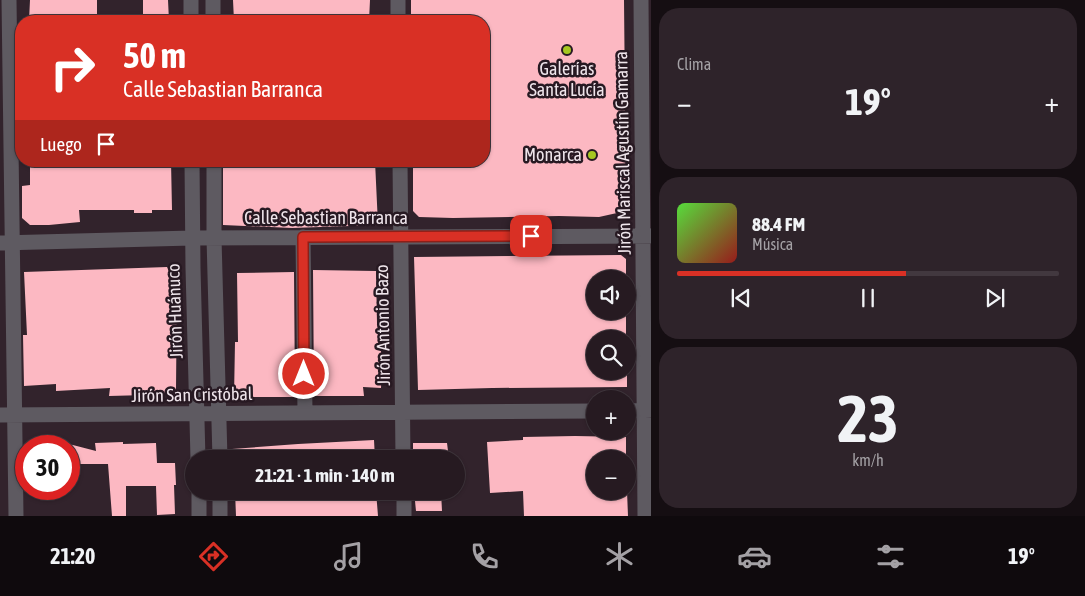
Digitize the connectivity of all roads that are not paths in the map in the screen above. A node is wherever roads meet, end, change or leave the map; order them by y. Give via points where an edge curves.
1 (9, 0) edge
2 (191, 0) edge
3 (213, 0) edge
4 (398, 0) edge
5 (641, 0) edge
6 (191, 15) edge
7 (213, 15) edge
8 (398, 15) edge
9 (192, 167) edge
10 (214, 167) edge
11 (400, 167) edge
12 (647, 236) edge
13 (303, 237) junction
14 (401, 237) junction
15 (192, 238) junction
16 (214, 238) junction
17 (6, 243) edge
18 (648, 410) edge
19 (586, 411) edge
20 (403, 412) junction
21 (197, 413) junction
22 (219, 413) junction
23 (305, 413) junction
24 (7, 415) edge
25 (198, 450) edge
26 (220, 450) edge
27 (404, 450) edge
28 (198, 500) edge
29 (220, 500) edge
30 (404, 500) edge
31 (16, 516) edge
32 (199, 516) edge
33 (220, 516) edge
34 (404, 516) edge
35 (645, 516) edge

1 - 17 street
2 - 6 street
3 - 7 street
4 - 8 street
5 - 12 street, Jirón Mariscal Agustín Gamarra
9 - 15 street, Jirón Huánuco
10 - 16 street
11 - 14 street, Jirón Antonio Bazo
12 - 14 street, Calle Sebastian Barranca
12 - 18 street, Jirón Mariscal Agustín Gamarra
13 - 14 street, Calle Sebastian Barranca
13 - 16 street, Calle Sebastian Barranca
13 - 23 street
14 - 20 street, Jirón Antonio Bazo
15 - 16 street, Calle Sebastian Barranca
15 - 17 street, Calle Sebastian Barranca
15 - 21 street, Jirón Huánuco
16 - 22 street
17 - 24 street
18 - 35 street, Jirón Mariscal Agustín Gamarra
19 - 20 street, Jirón San Cristóbal
20 - 23 street, Jirón San Cristóbal
20 - 27 street, Jirón Antonio Bazo
21 - 22 street, Jirón San Cristóbal
21 - 24 street, Jirón San Cristóbal
21 - 25 street, Jirón Huánuco
22 - 23 street, Jirón San Cristóbal
22 - 26 street
24 - 31 street
28 - 32 street
29 - 33 street
30 - 34 street

